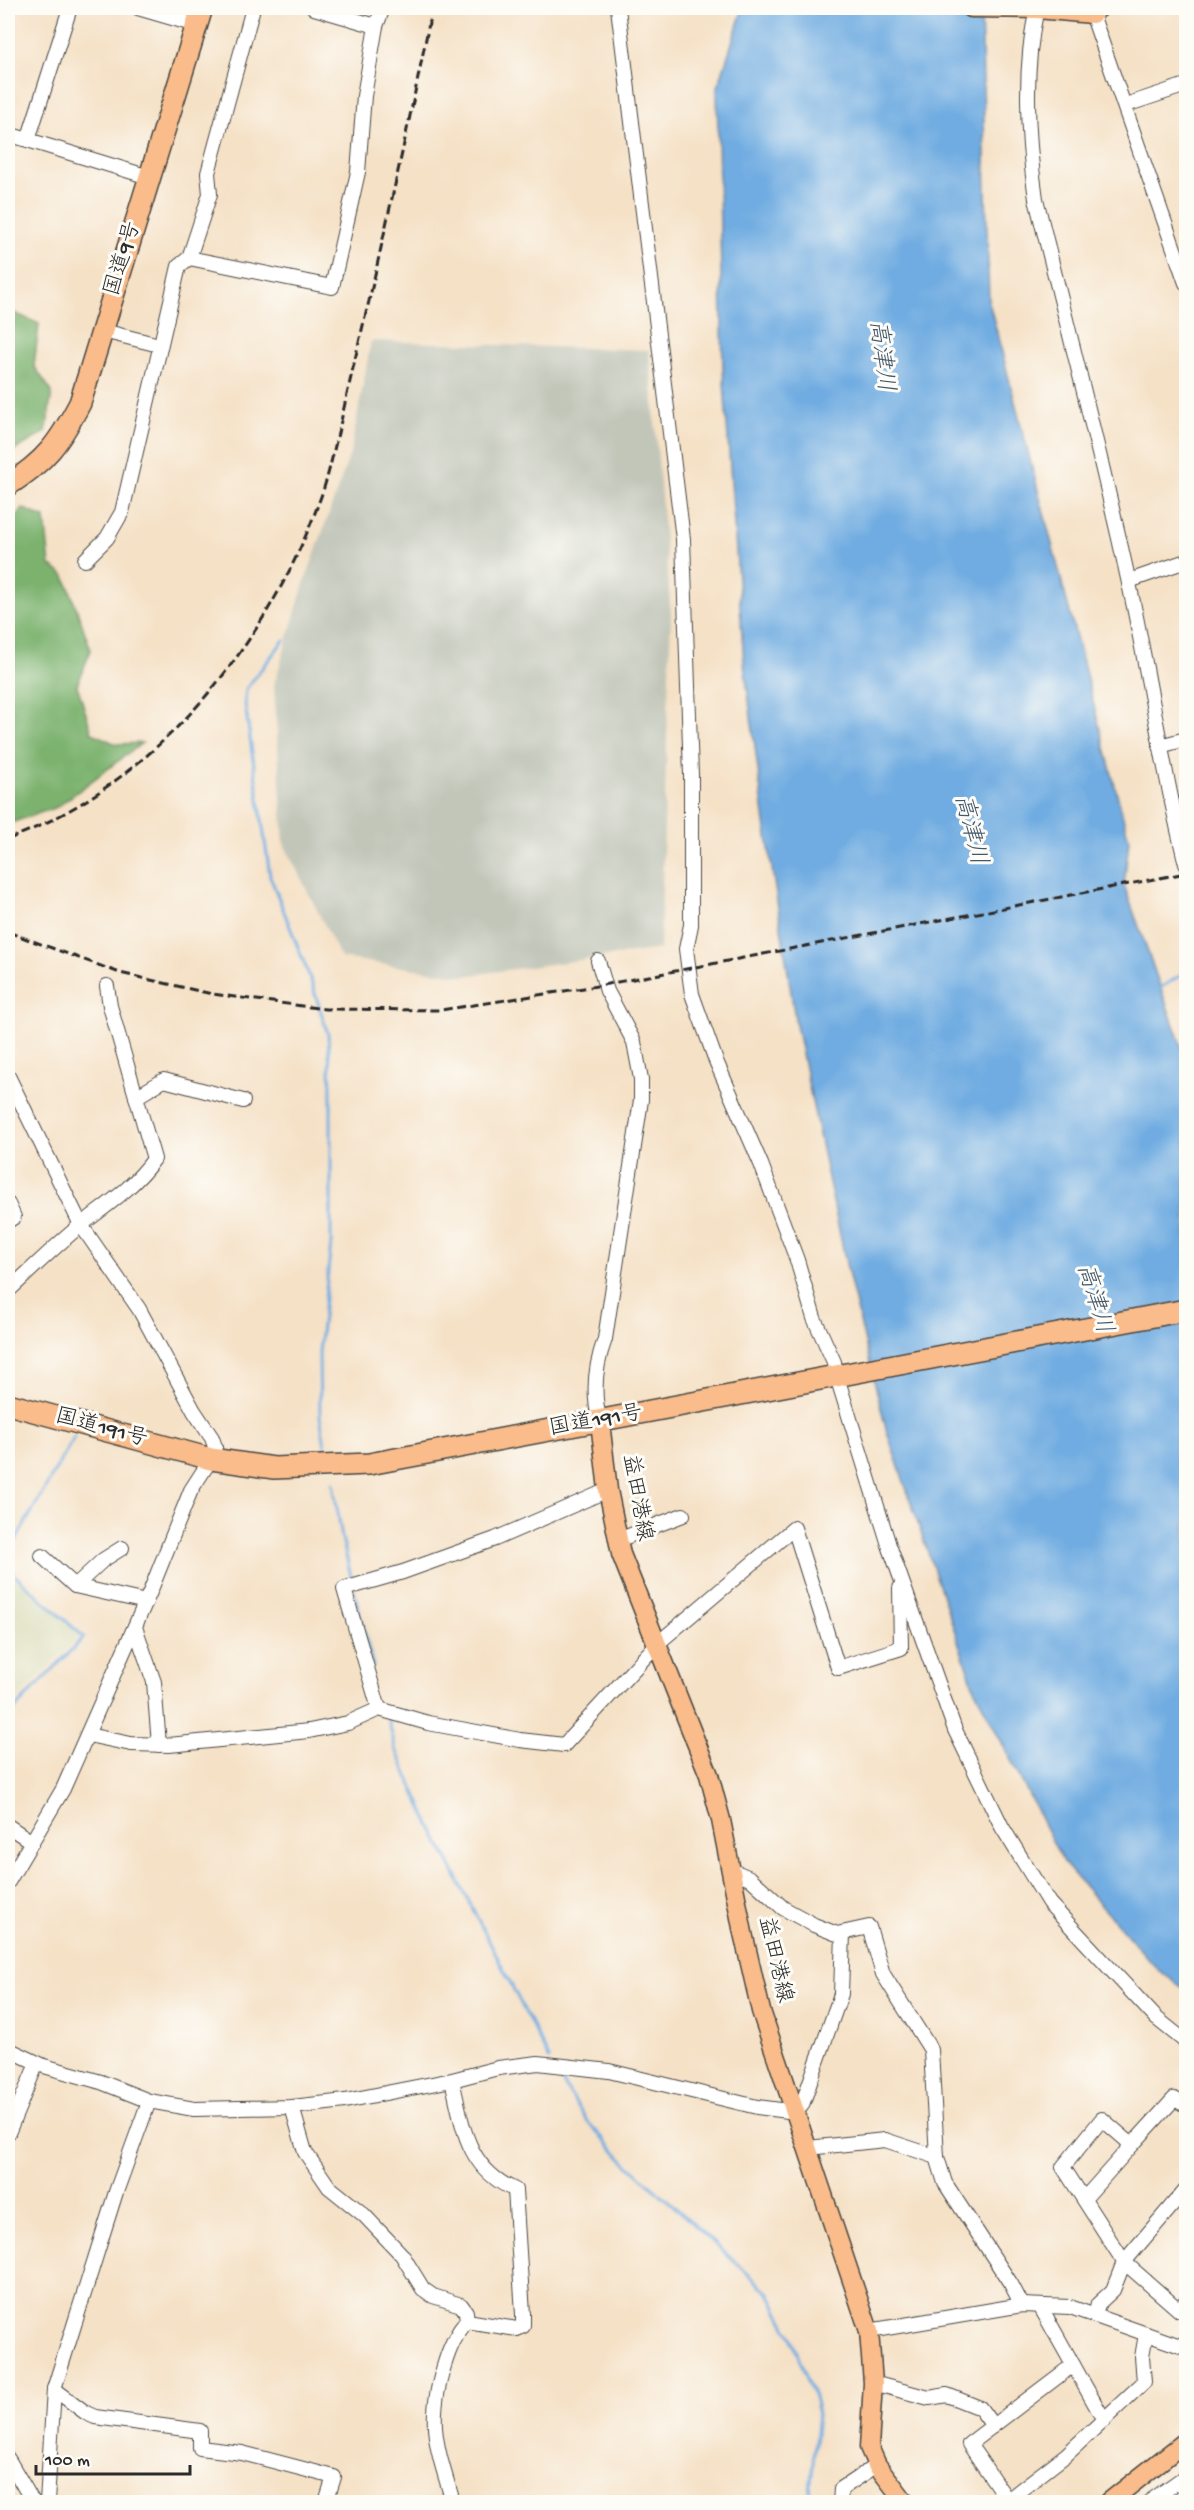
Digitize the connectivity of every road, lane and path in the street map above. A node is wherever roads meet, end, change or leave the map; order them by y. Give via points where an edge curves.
1 (70, 8) edge
2 (138, 8) edge
3 (254, 8) edge
4 (314, 8) edge
5 (383, 8) edge
6 (618, 8) edge
7 (971, 8) edge
8 (1034, 9) edge
9 (1096, 11) edge
10 (199, 16) edge
11 (376, 26) junction
12 (1186, 85) edge
13 (1126, 105) junction
14 (8, 134) edge
15 (28, 140) junction
16 (149, 177) junction
17 (189, 258) junction
18 (1186, 283) edge
19 (103, 331) junction
20 (159, 345) junction
21 (8, 485) edge
22 (85, 560) dead end
23 (1186, 561) edge
24 (1129, 581) junction
25 (1186, 739) edge
26 (1160, 746) junction
27 (1186, 864) edge
28 (598, 961) dead end
29 (107, 986) dead end
30 (8, 1076) edge
31 (136, 1097) junction
32 (243, 1101) dead end
33 (8, 1204) edge
34 (8, 1221) edge
35 (81, 1225) junction
36 (8, 1291) edge
37 (1186, 1310) edge
38 (839, 1377) junction
39 (8, 1404) edge
40 (600, 1422) junction
41 (211, 1459) junction
42 (608, 1490) junction
43 (683, 1515) dead end
44 (618, 1540) junction
45 (122, 1548) dead end
46 (42, 1556) dead end
47 (900, 1575) junction
48 (75, 1587) junction
49 (146, 1602) junction
50 (135, 1627) junction
51 (657, 1644) junction
52 (379, 1709) junction
53 (88, 1735) junction
54 (159, 1745) junction
55 (8, 1826) edge
56 (32, 1842) junction
57 (731, 1870) junction
58 (8, 1882) edge
59 (843, 1933) junction
60 (1186, 2042) edge
61 (8, 2049) edge
62 (37, 2063) junction
63 (452, 2080) junction
64 (149, 2101) junction
65 (1186, 2105) edge
66 (292, 2107) junction
67 (796, 2112) junction
68 (8, 2133) edge
69 (1132, 2145) junction
70 (808, 2148) junction
71 (937, 2157) junction
72 (1186, 2189) edge
73 (1084, 2199) junction
74 (1124, 2262) junction
75 (1186, 2301) edge
76 (1022, 2305) junction
77 (1040, 2306) junction
78 (1095, 2316) junction
79 (467, 2321) junction
80 (869, 2331) junction
81 (1146, 2334) junction
82 (1186, 2348) edge
83 (1073, 2365) junction
84 (873, 2383) junction
85 (54, 2389) junction
86 (1104, 2420) junction
87 (993, 2426) junction
88 (1186, 2441) edge
89 (8, 2459) edge
90 (877, 2465) junction
91 (1186, 2476) edge
92 (33, 2502) edge
93 (47, 2502) edge
94 (326, 2502) edge
95 (453, 2502) edge
96 (840, 2502) edge
97 (905, 2502) edge
98 (1006, 2502) edge
99 (1109, 2502) edge
100 (1149, 2502) edge

1 - 15 street
2 - 10 street
3 - 17 street via 208,173 210,194
4 - 11 street
5 - 11 street
6 - 38 street via 683,539 691,775 691,925 686,949 690,985 716,1062 761,1164 814,1318
7 - 8 main road
8 - 9 main road
8 - 24 street via 1029,148 1036,199
9 - 13 street
10 - 16 highway, 国道9号
11 - 17 street via 364,96 358,172 332,287
12 - 13 street
13 - 18 street
14 - 15 street
15 - 16 street
16 - 19 highway, 国道9号
17 - 20 street via 179,266
19 - 20 street
19 - 21 highway, 国道9号 via 80,404 60,440 41,462
20 - 22 street via 122,512 107,538
23 - 24 street
24 - 26 street
25 - 26 street
26 - 27 street
28 - 40 street via 607,991 634,1042 641,1079 605,1339 597,1360 594,1401
29 - 31 street
30 - 35 street
31 - 32 street via 164,1080
31 - 35 street via 154,1159 109,1206
33 - 34 street via 14,1217
35 - 36 street
35 - 41 street via 139,1309 212,1438 215,1447
37 - 38 highway, 国道191号
38 - 40 highway, 国道191号
38 - 47 street
39 - 41 highway, 国道191号
40 - 41 highway, 国道191号 via 369,1464 274,1468
40 - 42 main road, 益田港線
41 - 49 street via 191,1490
42 - 44 main road, 益田港線
42 - 52 street via 495,1539 344,1589
43 - 44 street
44 - 51 main road, 益田港線
45 - 48 street
46 - 48 street
47 - 51 street via 901,1648 838,1668 794,1528
47 - 60 street via 956,1730 1002,1827 1049,1903 1156,2018
48 - 49 street
49 - 50 street
50 - 53 street
50 - 54 street via 154,1682
51 - 52 street via 564,1745 520,1740
51 - 57 main road, 益田港線 via 709,1775
52 - 54 street via 348,1723 309,1731
53 - 54 street
53 - 56 street
55 - 56 street
56 - 58 street
57 - 59 street via 750,1878 783,1908 814,1925
57 - 67 main road, 益田港線 via 761,2011
59 - 67 street via 841,1994 802,2105
59 - 71 street via 869,1927 883,1974 931,2050
61 - 62 street
62 - 64 street
62 - 68 street
63 - 66 street
63 - 67 street via 538,2063 609,2071 757,2107
63 - 79 street via 472,2153 491,2174 515,2190 523,2326 517,2329
64 - 66 street via 194,2109
64 - 85 street
65 - 69 street via 1174,2099
66 - 79 street via 305,2152 329,2187 364,2215 402,2254 423,2289 461,2305
67 - 70 main road, 益田港線
69 - 73 street
69 - 73 street via 1102,2119 1063,2167
70 - 71 street via 885,2140
70 - 80 main road, 益田港線
71 - 76 street via 945,2182
72 - 74 street
73 - 74 street
74 - 75 street via 1179,2310
74 - 78 street via 1113,2290 1098,2304
76 - 77 street
76 - 80 street
77 - 78 street via 1070,2307
77 - 83 street
78 - 81 street
79 - 95 street via 448,2353 435,2395 436,2445
80 - 84 main road, 益田港線
81 - 82 street
81 - 86 street via 1142,2357 1144,2382
83 - 86 street
83 - 87 street
84 - 87 street via 929,2398 947,2395 980,2408
84 - 90 main road, 益田港線 via 869,2447
85 - 93 street
85 - 94 street via 95,2417 200,2431 200,2448 242,2453 334,2477
86 - 98 street
87 - 98 street via 969,2444
88 - 99 main road
89 - 92 street
90 - 96 street via 841,2489
90 - 97 main road, 益田港線
91 - 100 street

